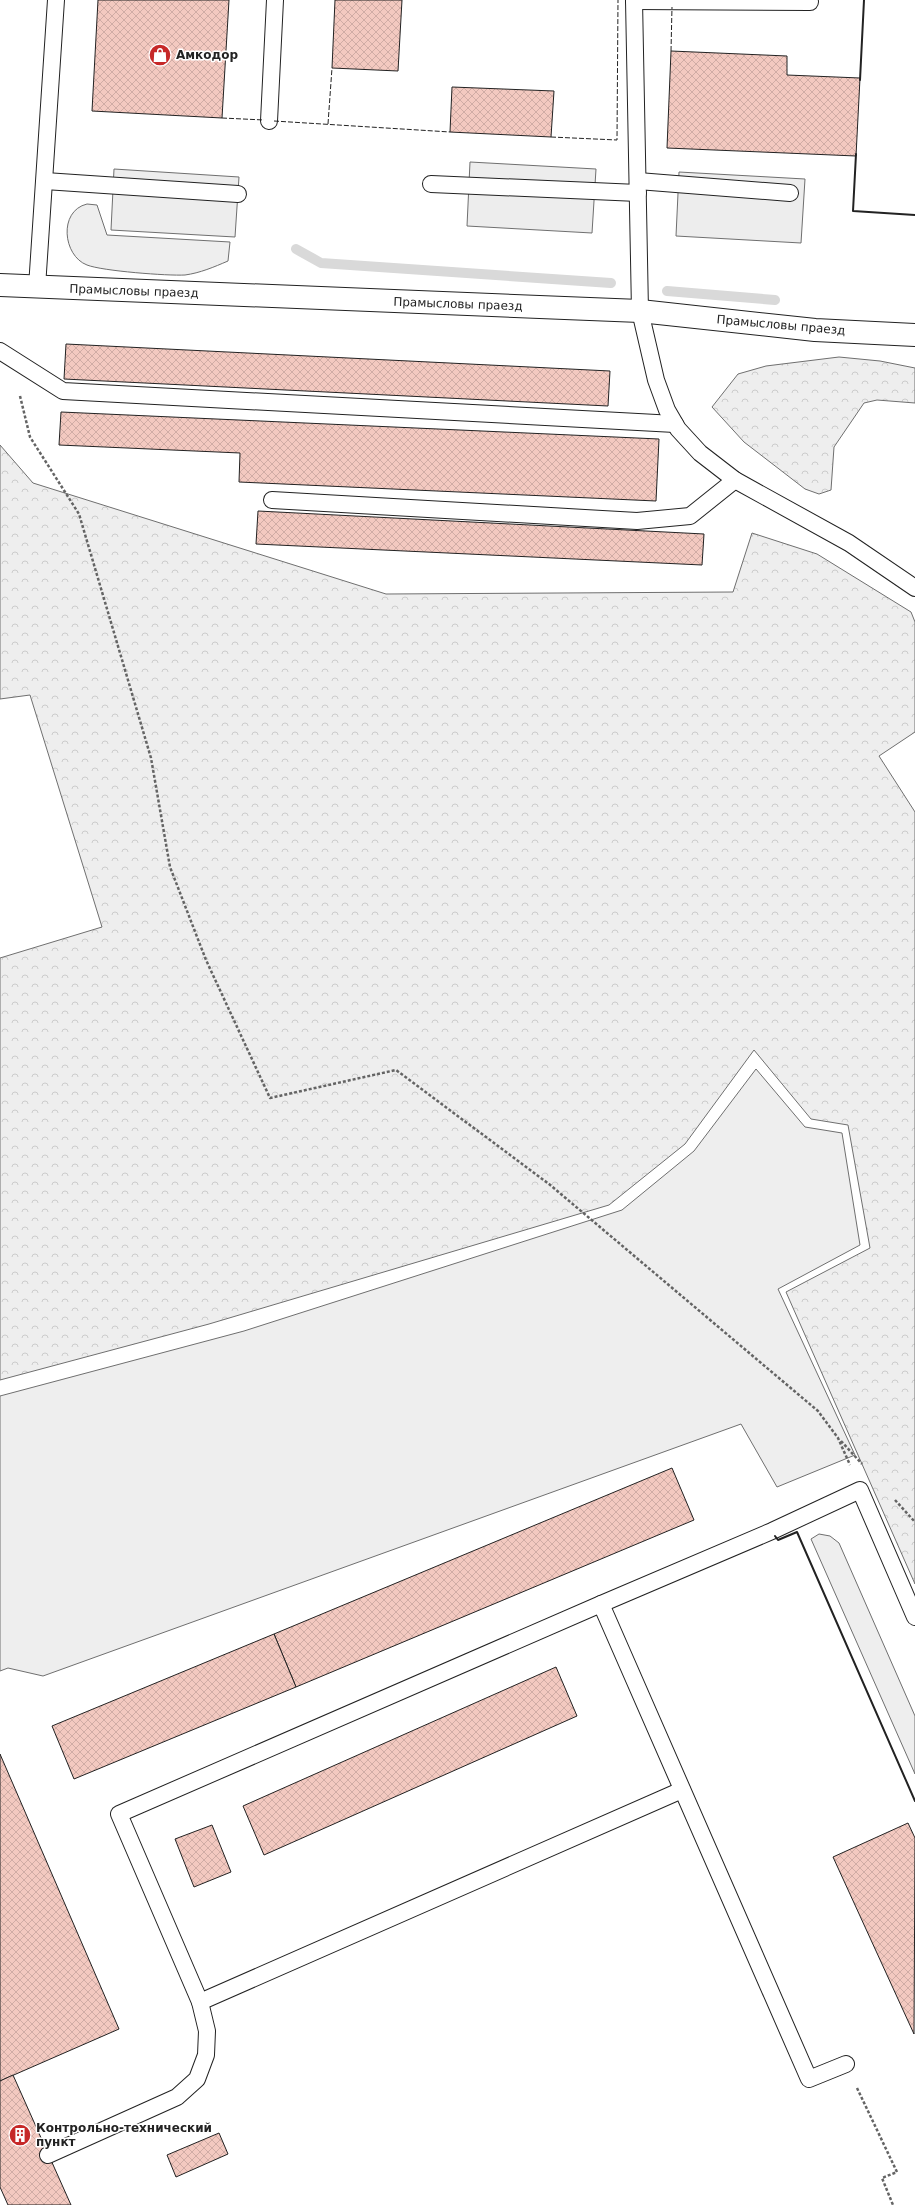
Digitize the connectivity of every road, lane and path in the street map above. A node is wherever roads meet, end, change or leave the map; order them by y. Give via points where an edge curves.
1 (56, 0) edge
2 (275, 0) edge
3 (634, 0) edge
4 (810, 2) dead end
5 (269, 120) dead end
6 (45, 181) junction
7 (431, 184) dead end
8 (638, 187) junction
9 (790, 193) dead end
10 (238, 194) dead end
11 (0, 285) edge
12 (37, 287) junction
13 (640, 311) junction
14 (915, 335) edge
15 (6, 355) edge
16 (675, 424) junction
17 (735, 480) junction
18 (272, 500) dead end
19 (915, 588) edge
20 (860, 1490) junction
21 (600, 1604) junction
22 (915, 1617) edge
23 (682, 1790) junction
24 (200, 2002) junction
25 (846, 2064) joint
26 (48, 2154) dead end
27 (893, 2205) edge

1 - 6 lane
2 - 5 lane
3 - 4 lane
3 - 8 lane
6 - 10 lane
6 - 12 lane
7 - 8 lane
8 - 9 lane
8 - 13 lane
11 - 12 street, Прамысловы праезд
12 - 13 street, Прамысловы праезд
13 - 14 street, Прамысловы праезд via 815,330
13 - 16 lane via 656,380
15 - 16 lane via 62,391
15 - 20 path via 30,437 79,514 150,758 170,867 206,960 270,1098 396,1070 549,1184 818,1411 838,1438
16 - 17 lane via 700,453
17 - 18 lane via 690,516 637,521
17 - 19 lane via 849,543
20 - 21 lane via 772,1532
20 - 22 lane
21 - 23 lane
21 - 24 lane via 119,1814
23 - 24 lane
23 - 25 lane via 810,2079
24 - 26 lane via 207,2031 206,2055 196,2079 177,2097
25 - 27 path via 897,2172 882,2178

